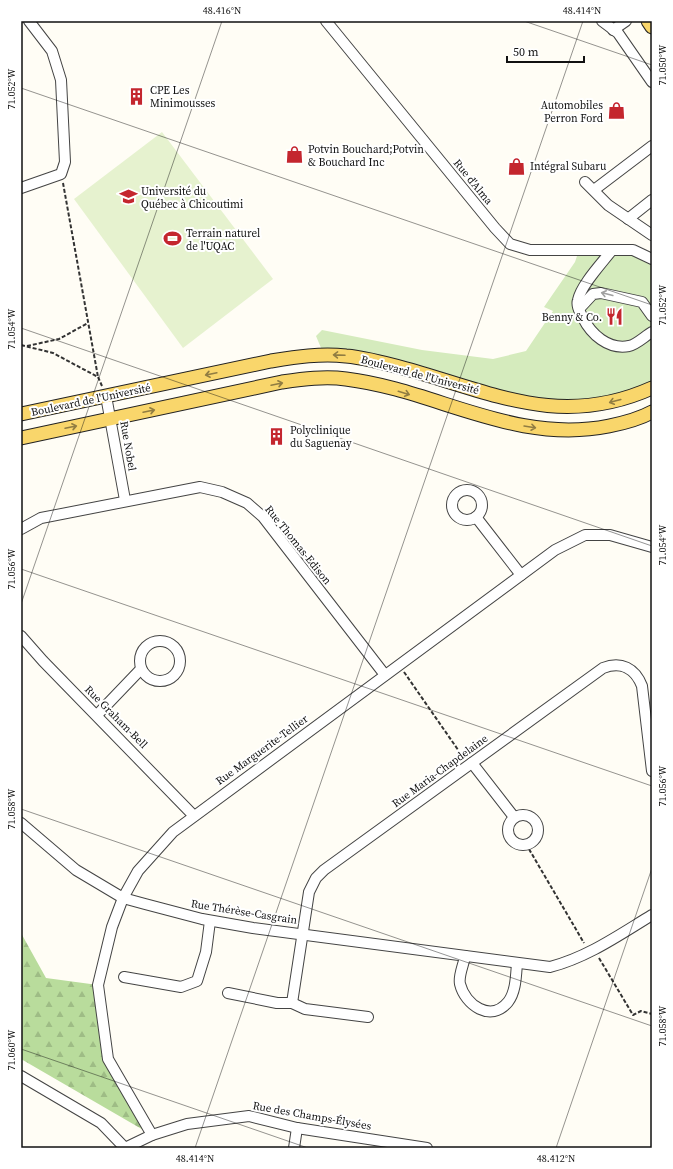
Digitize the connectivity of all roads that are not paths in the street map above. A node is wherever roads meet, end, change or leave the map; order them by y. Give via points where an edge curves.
1 (30, 21) edge
2 (326, 21) edge
3 (602, 21) edge
4 (626, 21) edge
5 (648, 21) edge
6 (652, 27) edge
7 (613, 30) junction
8 (652, 82) edge
9 (652, 146) edge
10 (585, 182) dead end
11 (21, 188) edge
12 (594, 190) junction
13 (652, 200) edge
14 (628, 219) junction
15 (652, 235) edge
16 (612, 250) junction
17 (651, 257) edge
18 (579, 309) junction
19 (652, 316) edge
20 (652, 332) edge
21 (652, 388) edge
22 (106, 396) junction
23 (652, 412) edge
24 (21, 414) edge
25 (111, 419) junction
26 (21, 438) edge
27 (125, 500) junction
28 (476, 516) dead end
29 (21, 529) edge
30 (652, 547) edge
31 (521, 575) junction
32 (21, 636) edge
33 (141, 669) junction
34 (385, 675) junction
35 (97, 716) junction
36 (470, 764) junction
37 (652, 772) edge
38 (194, 816) junction
39 (514, 817) junction
40 (21, 823) edge
41 (123, 898) junction
42 (652, 915) edge
43 (210, 921) junction
44 (303, 934) junction
45 (465, 956) junction
46 (517, 963) junction
47 (124, 977) dead end
48 (228, 993) dead end
49 (292, 1003) junction
50 (368, 1018) dead end
51 (21, 1076) edge
52 (298, 1128) junction
53 (152, 1135) junction
54 (125, 1148) edge
55 (294, 1148) edge
56 (427, 1148) edge

1 - 11 street via 52,51 61,80 65,162 61,174
2 - 16 street, Rue d'Alma via 510,244 530,250
3 - 7 street
4 - 7 street
5 - 6 main road
7 - 8 street via 618,33
9 - 12 street
10 - 12 street
12 - 14 street via 608,205
13 - 14 street
14 - 15 street
16 - 17 street, Rue d'Alma via 633,250
16 - 18 street via 579,294
19 -> 18 street via 642,302 601,293 595,293
18 - 20 street via 592,333 610,344 630,346
21 -> 22 main road, Boulevard de l'Université via 610,403 569,408 549,407 508,400 385,363 324,355 298,356
22 - 24 main road, Boulevard de l'Université
22 - 25 street, Rue Nobel
25 -> 23 main road, Boulevard de l'Université via 282,382 325,378 385,387 509,424 534,428 576,431 596,429 623,424
26 -> 25 main road, Boulevard de l'Université
25 - 27 street, Rue Nobel
27 - 29 street, Rue Thomas-Edison via 42,518
27 - 34 street, Rue Thomas-Edison via 200,487 222,492 247,503 263,517
28 - 31 street
30 - 31 street, Rue Marguerite-Tellier via 610,535 585,535 555,550
31 - 34 street, Rue Marguerite-Tellier
32 - 35 street, Rue Graham-Bell
33 - 33 street via 141,655 149,644 162,641 178,652 180,665 174,676 168,680 156,681
33 - 35 street
34 - 38 street, Rue Marguerite-Tellier
35 - 38 street, Rue Graham-Bell
36 - 37 street, Rue Maria-Chapdelaine via 603,668 612,665 630,670 638,676 642,686
36 - 39 street
36 - 44 street, Rue Maria-Chapdelaine via 316,878 309,892
38 - 41 street, Rue Marguerite-Tellier via 173,832 138,871
39 - 39 street via 523,815 532,818 537,826 534,839 526,844 516,843 509,836 508,826
40 - 41 street, Rue Thérèse-Casgrain via 76,870
41 - 43 street, Rue Thérèse-Casgrain
41 - 53 street, Rue Marguerite-Tellier via 112,927 98,985 108,1059
42 - 46 street, Rue Thérèse-Casgrain via 592,952 572,961 550,967
43 - 44 street, Rue Thérèse-Casgrain
43 - 47 street via 206,952 197,981 181,987
44 - 45 street, Rue Thérèse-Casgrain
44 - 49 street, Rue Maria-Chapdelaine
45 - 46 street, Rue Thérèse-Casgrain
45 - 46 street via 460,983 468,1002 482,1011 496,1011 508,1002 515,987
48 - 49 street via 277,1003
49 - 50 street via 305,1009
51 - 54 street via 101,1123
52 - 53 street, Rue des Champs-Élysées via 249,1116 187,1124
52 - 55 street
52 - 56 street, Rue des Champs-Élysées
53 - 54 street, Rue des Champs-Élysées

